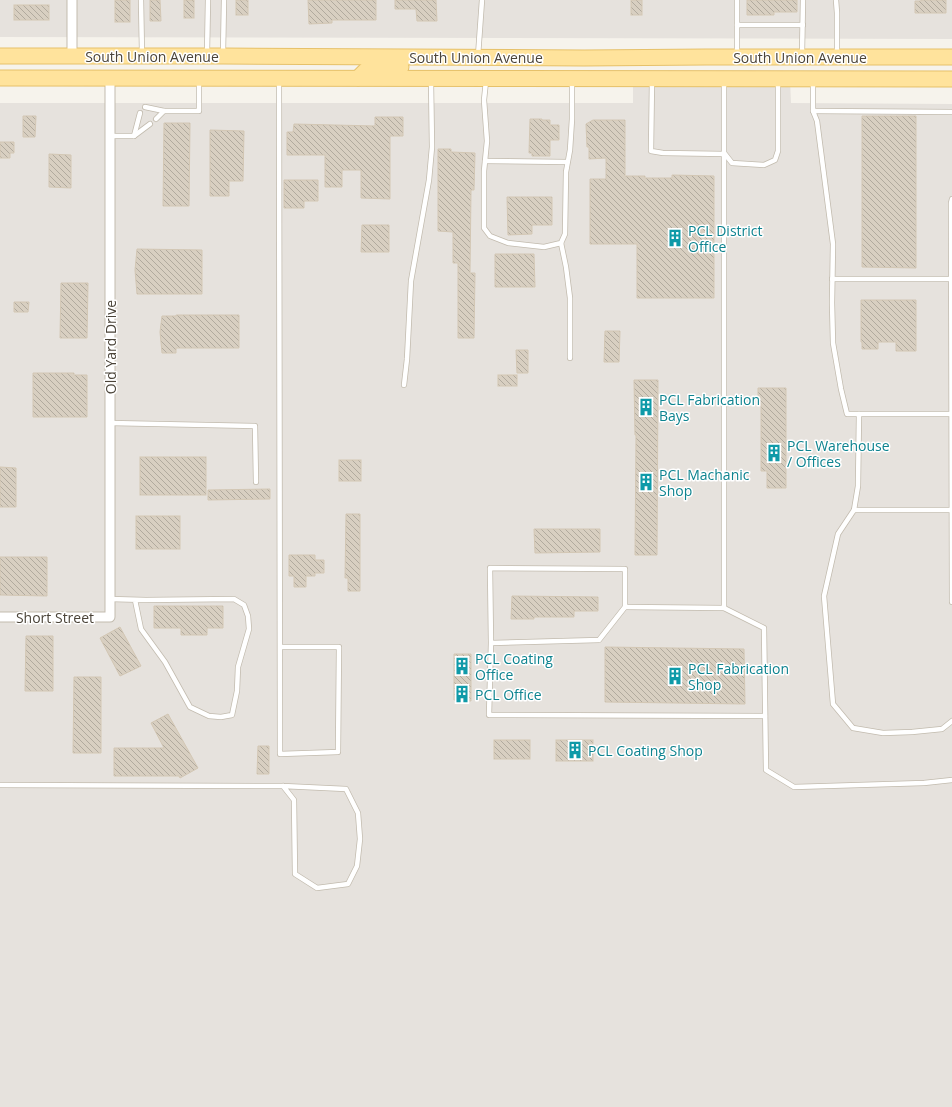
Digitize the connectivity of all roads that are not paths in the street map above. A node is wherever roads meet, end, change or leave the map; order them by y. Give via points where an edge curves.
1 (72, 0) edge
2 (141, 0) edge
3 (208, 0) edge
4 (224, 0) edge
5 (482, 0) edge
6 (737, 0) edge
7 (803, 0) edge
8 (836, 0) edge
9 (737, 25) junction
10 (803, 25) junction
11 (0, 56) edge
12 (72, 56) junction
13 (142, 56) junction
14 (207, 56) junction
15 (223, 56) junction
16 (478, 57) junction
17 (693, 57) junction
18 (737, 57) junction
19 (802, 57) junction
20 (837, 57) junction
21 (952, 57) edge
22 (584, 58) junction
23 (952, 69) edge
24 (0, 78) edge
25 (110, 78) junction
26 (199, 78) junction
27 (279, 78) junction
28 (358, 78) junction
29 (431, 78) junction
30 (486, 78) junction
31 (572, 79) junction
32 (609, 79) junction
33 (652, 79) junction
34 (724, 79) junction
35 (778, 79) junction
36 (813, 79) junction
37 (860, 79) junction
38 (952, 79) edge
39 (145, 107) dead end
40 (164, 111) junction
41 (813, 112) junction
42 (952, 112) edge
43 (140, 113) dead end
44 (156, 119) dead end
45 (150, 124) dead end
46 (110, 136) junction
47 (134, 136) junction
48 (725, 154) junction
49 (485, 161) junction
50 (567, 162) junction
51 (952, 199) edge
52 (561, 243) junction
53 (832, 279) junction
54 (951, 279) edge
55 (570, 358) dead end
56 (404, 385) dead end
57 (859, 414) junction
58 (952, 414) edge
59 (110, 423) junction
60 (256, 482) dead end
61 (854, 510) junction
62 (952, 510) edge
63 (110, 599) junction
64 (136, 600) junction
65 (952, 602) edge
66 (625, 607) junction
67 (724, 608) junction
68 (0, 617) edge
69 (110, 617) joint
70 (491, 643) junction
71 (280, 647) junction
72 (765, 716) junction
73 (952, 721) edge
74 (952, 780) edge
75 (0, 785) edge
76 (283, 786) junction

1 - 12 street
2 - 13 lane
3 - 14 lane
4 - 15 lane
5 - 16 lane
6 - 9 lane
7 - 10 lane
8 - 20 lane
9 - 10 lane
9 - 18 lane
10 - 19 lane
11 - 12 main road, South Union Avenue
12 - 13 main road, South Union Avenue
13 - 14 main road, South Union Avenue
14 - 15 main road, South Union Avenue
15 - 16 main road, South Union Avenue
16 - 22 main road, South Union Avenue
16 - 28 main road via 474,63 465,66 375,67 366,70
17 - 18 main road, South Union Avenue
17 - 22 main road, South Union Avenue
17 - 32 main road via 688,64 681,67 634,70
18 - 19 main road, South Union Avenue
19 - 20 main road, South Union Avenue
20 - 21 main road, South Union Avenue
20 - 34 main road via 836,64 828,67 749,67 737,70
22 - 30 main road via 571,68 493,68 488,71
23 - 37 main road via 886,70
24 - 25 main road, South Union Avenue
25 - 26 main road, South Union Avenue
25 - 46 street, Old Yard Drive
26 - 27 main road, South Union Avenue
26 - 40 lane via 199,111
27 - 28 main road, South Union Avenue
27 - 71 lane
28 - 29 main road, South Union Avenue
29 - 30 main road, South Union Avenue
29 - 56 lane via 432,147 411,281
30 - 31 main road, South Union Avenue
30 - 49 lane
31 - 32 main road, South Union Avenue
31 - 50 lane via 572,119
32 - 33 main road, South Union Avenue
33 - 34 main road, South Union Avenue
33 - 48 lane via 651,151
34 - 35 main road, South Union Avenue
34 - 48 lane
35 - 36 main road, South Union Avenue
35 - 48 lane via 778,151 775,160 764,165 732,163
36 - 37 main road, South Union Avenue
36 - 41 lane
37 - 38 main road, South Union Avenue
39 - 40 lane
40 - 44 lane
41 - 42 lane
41 - 53 lane via 817,121 833,244
43 - 47 lane
45 - 47 lane
46 - 47 lane
46 - 59 street, Old Yard Drive
48 - 67 lane
49 - 50 lane
49 - 52 lane via 484,228 490,236 508,243 544,246
50 - 52 lane via 565,234
51 - 54 lane
52 - 55 lane via 570,298
53 - 54 lane
53 - 57 lane via 833,343 841,389 847,414
54 - 58 lane
57 - 58 lane
57 - 61 lane via 858,486
58 - 62 lane
59 - 60 lane via 255,426
59 - 63 street, Old Yard Drive
61 - 62 lane
61 - 73 lane via 838,534 824,596 833,704 854,728 884,733 942,729
62 - 65 lane
63 - 64 lane
63 - 69 street, Old Yard Drive
64 - 64 lane via 234,599 244,605 249,629 238,667 232,715 209,716 190,707 165,662 141,629
66 - 67 lane
66 - 70 lane via 599,640
66 - 70 lane via 625,569 490,568
67 - 72 lane via 764,628
68 - 69 street, Short Street
70 - 72 lane via 489,715
71 - 71 lane via 280,754 338,752 339,647
72 - 74 lane via 766,770 794,787
75 - 76 lane
76 - 76 lane via 294,800 295,874 317,888 348,884 357,866 360,839 358,813 346,789

